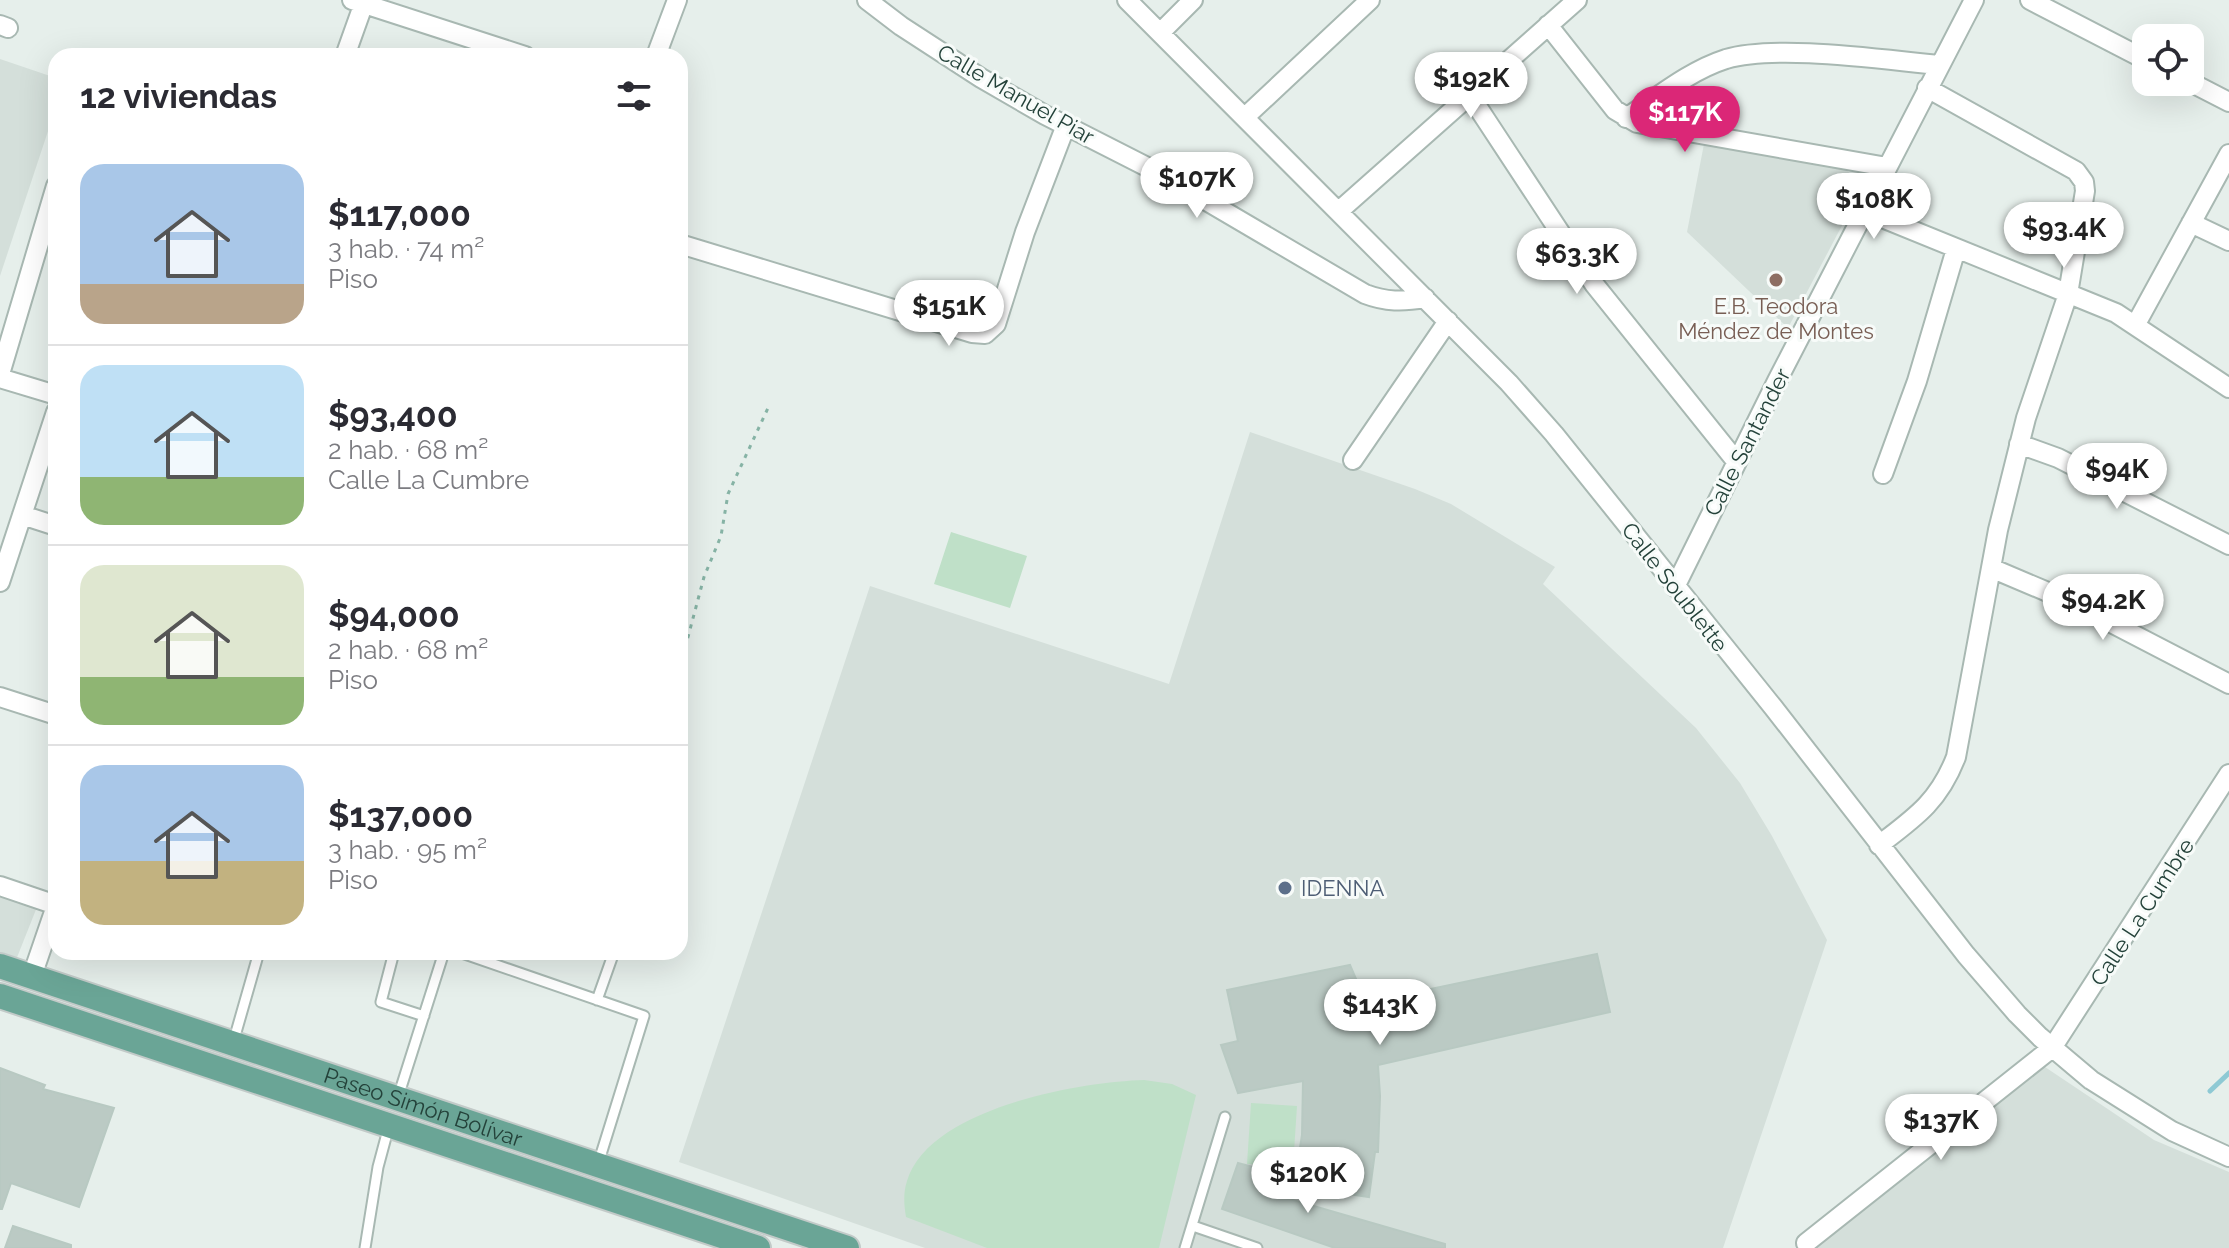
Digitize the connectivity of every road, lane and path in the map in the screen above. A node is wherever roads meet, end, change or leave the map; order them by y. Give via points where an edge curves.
1 (677, 0) edge
2 (867, 0) edge
3 (1127, 0) edge
4 (1193, 0) edge
5 (1370, 0) edge
6 (1577, 0) edge
7 (1974, 0) edge
8 (2030, 0) edge
9 (360, 1) edge
10 (1548, 25) junction
11 (1160, 33) junction
12 (347, 48) edge
13 (501, 48) edge
14 (659, 48) edge
15 (2132, 53) edge
16 (1940, 65) junction
17 (1927, 88) junction
18 (2204, 89) edge
19 (1469, 94) junction
20 (2229, 102) edge
21 (1245, 117) junction
22 (1626, 118) junction
23 (1066, 125) junction
24 (2229, 154) edge
25 (1887, 167) junction
26 (1339, 211) junction
27 (1865, 211) junction
28 (48, 213) edge
29 (2191, 223) junction
30 (2229, 241) edge
31 (688, 246) edge
32 (1956, 249) junction
33 (2068, 294) junction
34 (1425, 298) junction
35 (1448, 321) junction
36 (2136, 324) junction
37 (0, 376) edge
38 (2229, 388) edge
39 (48, 392) edge
40 (768, 408) dead end
41 (48, 436) edge
42 (2019, 444) junction
43 (1353, 460) dead end
44 (1736, 461) junction
45 (1883, 474) dead end
46 (22, 515) junction
47 (48, 523) edge
48 (2229, 545) edge
49 (1991, 568) junction
50 (0, 582) edge
51 (1675, 587) junction
52 (688, 637) edge
53 (2229, 684) edge
54 (0, 697) edge
55 (48, 712) edge
56 (2229, 774) edge
57 (1879, 845) junction
58 (0, 886) edge
59 (48, 903) edge
60 (48, 929) edge
61 (257, 960) edge
62 (392, 960) edge
63 (442, 960) edge
64 (482, 960) edge
65 (611, 960) edge
66 (0, 966) edge
67 (32, 976) junction
68 (12, 1000) edge
69 (597, 1000) junction
70 (424, 1016) junction
71 (233, 1043) junction
72 (2052, 1048) junction
73 (398, 1097) junction
74 (1225, 1117) dead end
75 (389, 1124) junction
76 (2229, 1157) edge
77 (598, 1164) junction
78 (1193, 1226) junction
79 (1806, 1243) dead end
80 (365, 1248) edge
81 (758, 1248) edge
82 (847, 1248) edge
83 (1185, 1248) edge
84 (1257, 1248) edge

1 - 14 street
2 - 23 street, Calle Manuel Piar via 981,78
3 - 11 street, Calle Soublette
4 - 11 street
5 - 21 street
6 - 10 street
7 - 16 street, Calle Santander
8 - 15 street
9 - 12 street
9 - 13 street
10 - 19 street
10 - 22 street
11 - 21 street, Calle Soublette
16 - 17 street, Calle Santander
16 - 22 street via 1796,54 1729,58 1697,71
17 - 25 street, Calle Santander
17 - 33 street via 2080,175 2084,199
18 - 20 street
19 - 26 street
19 - 44 street via 1594,284
21 - 26 street, Calle Soublette
22 - 25 street
23 - 31 street via 1000,313 985,334
23 - 34 street, Calle Manuel Piar via 1365,294 1404,302
24 - 29 street
25 - 27 street, Calle Santander
26 - 34 street, Calle Soublette
27 - 32 street
27 - 44 street, Calle Santander
28 - 37 street
29 - 30 street
29 - 36 street
32 - 33 street
32 - 45 street
33 - 36 street
33 - 42 street
34 - 35 street, Calle Soublette
35 - 43 street
35 - 51 street, Calle Soublette via 1554,434
36 - 38 street
37 - 39 street
40 - 52 path via 728,494 721,536
41 - 46 street
42 - 48 street via 2058,458
42 - 49 street
44 - 51 street, Calle Santander
46 - 47 street
46 - 50 street
49 - 53 street via 2069,601
49 - 57 street via 1950,772 1933,800
51 - 57 street, Calle Soublette
54 - 55 street
56 - 72 street, Calle La Cumbre
57 - 72 street, Calle Soublette via 1966,955
58 - 59 street
60 - 67 street
61 - 71 lane
62 - 70 lane via 381,1002
63 - 70 lane
64 - 69 lane
65 - 69 lane
66 - 67 main road, Paseo Simón Bolívar
67 - 68 main road
67 - 71 main road, Paseo Simón Bolívar
68 - 75 main road, Paseo Simón Bolívar
69 - 77 lane via 644,1016
70 - 73 lane
71 - 73 main road, Paseo Simón Bolívar
72 - 76 street, Calle Soublette via 2140,1112
72 - 79 street, Calle La Cumbre
73 - 75 main road
73 - 77 main road, Paseo Simón Bolívar
74 - 78 lane
75 - 80 lane
75 - 81 main road, Paseo Simón Bolívar
77 - 82 main road, Paseo Simón Bolívar
78 - 83 lane
78 - 84 lane

